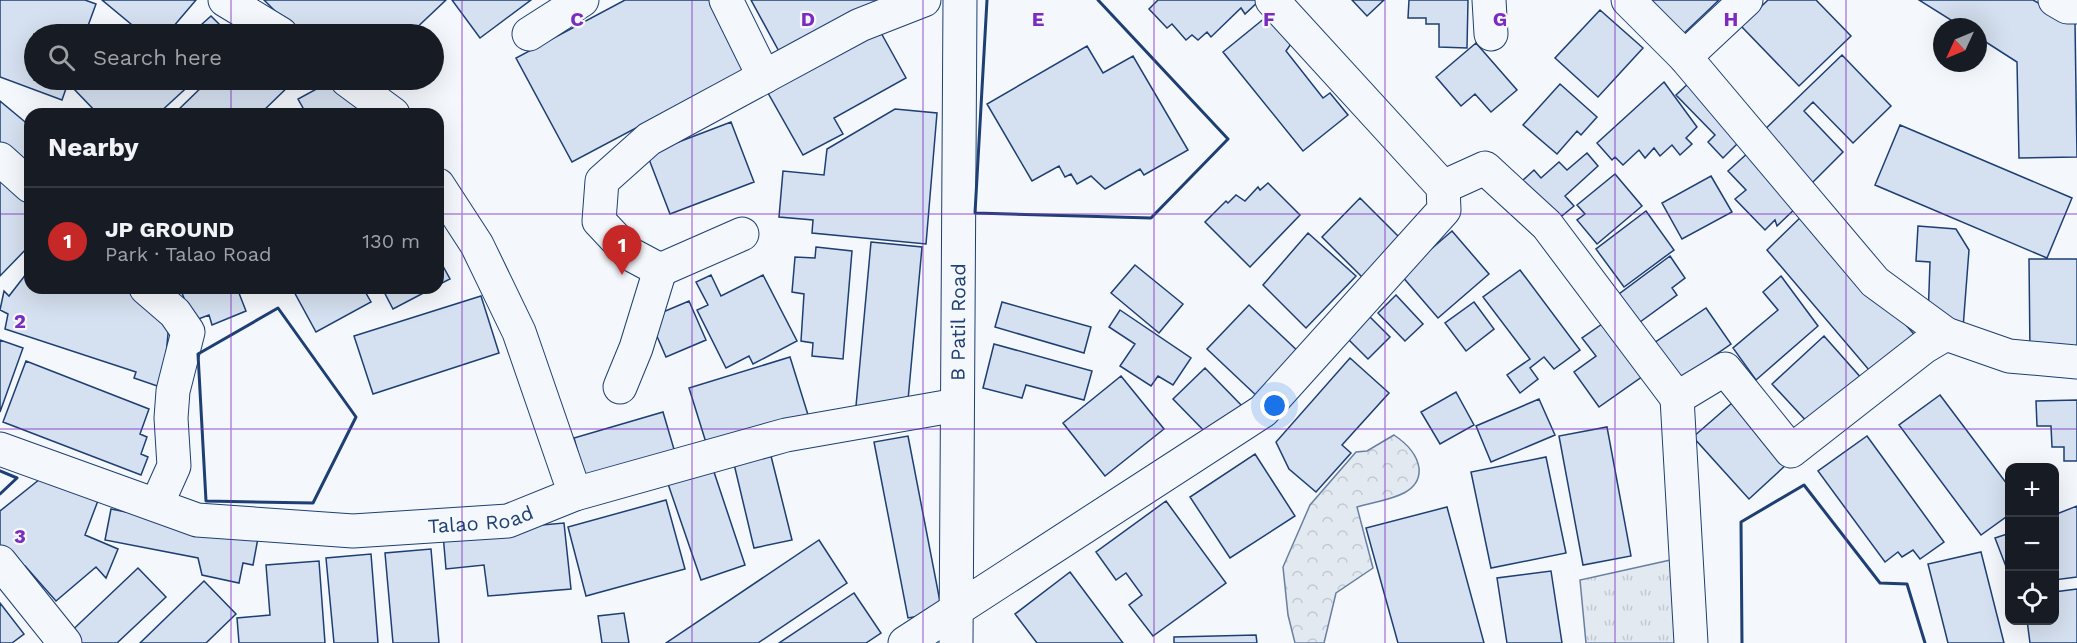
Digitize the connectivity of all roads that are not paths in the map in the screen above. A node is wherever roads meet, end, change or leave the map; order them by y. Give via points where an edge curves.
1 (225, 0) edge
2 (582, 0) edge
3 (726, 0) edge
4 (924, 0) edge
5 (960, 0) edge
6 (1272, 0) edge
7 (1488, 0) edge
8 (1628, 0) edge
9 (1746, 0) edge
10 (2055, 0) edge
11 (2077, 7) edge
12 (265, 24) edge
13 (528, 34) dead end
14 (1491, 34) dead end
15 (1685, 57) junction
16 (764, 77) junction
17 (361, 90) edge
18 (385, 108) edge
19 (0, 159) edge
20 (24, 181) edge
21 (1443, 186) junction
22 (444, 194) edge
23 (742, 234) dead end
24 (660, 270) junction
25 (153, 294) edge
26 (1946, 334) junction
27 (2077, 362) edge
28 (620, 387) dead end
29 (1677, 398) junction
30 (957, 405) junction
31 (0, 449) edge
32 (575, 494) junction
33 (157, 504) junction
34 (0, 561) edge
35 (956, 609) junction
36 (65, 643) edge
37 (905, 643) edge
38 (956, 643) edge
39 (1691, 643) edge

1 - 12 street
2 - 13 street
3 - 16 street
4 - 16 street via 860,26
5 - 30 street, B Patil Road
6 - 21 street
7 - 14 street
8 - 15 street
9 - 15 street
10 - 11 street via 2067,7
15 - 26 street via 1875,282
16 - 24 street via 649,139 602,181 599,221 630,254
17 - 18 street
19 - 20 street
21 - 29 street via 1485,168 1547,225
21 - 35 street via 1444,210 1263,411
22 - 32 street via 477,245 519,332
23 - 24 street
24 - 28 street
25 - 33 street via 175,313 188,332 173,391 174,466
26 - 27 street via 2009,356
26 - 29 street via 1791,452 1725,369
29 - 39 street
30 - 32 street, Talao Road via 786,435
30 - 35 street, B Patil Road
31 - 33 street, Talao Road
32 - 33 street, Talao Road via 508,521 353,531 197,520
34 - 36 street
35 - 37 street
35 - 38 street, B Patil Road

